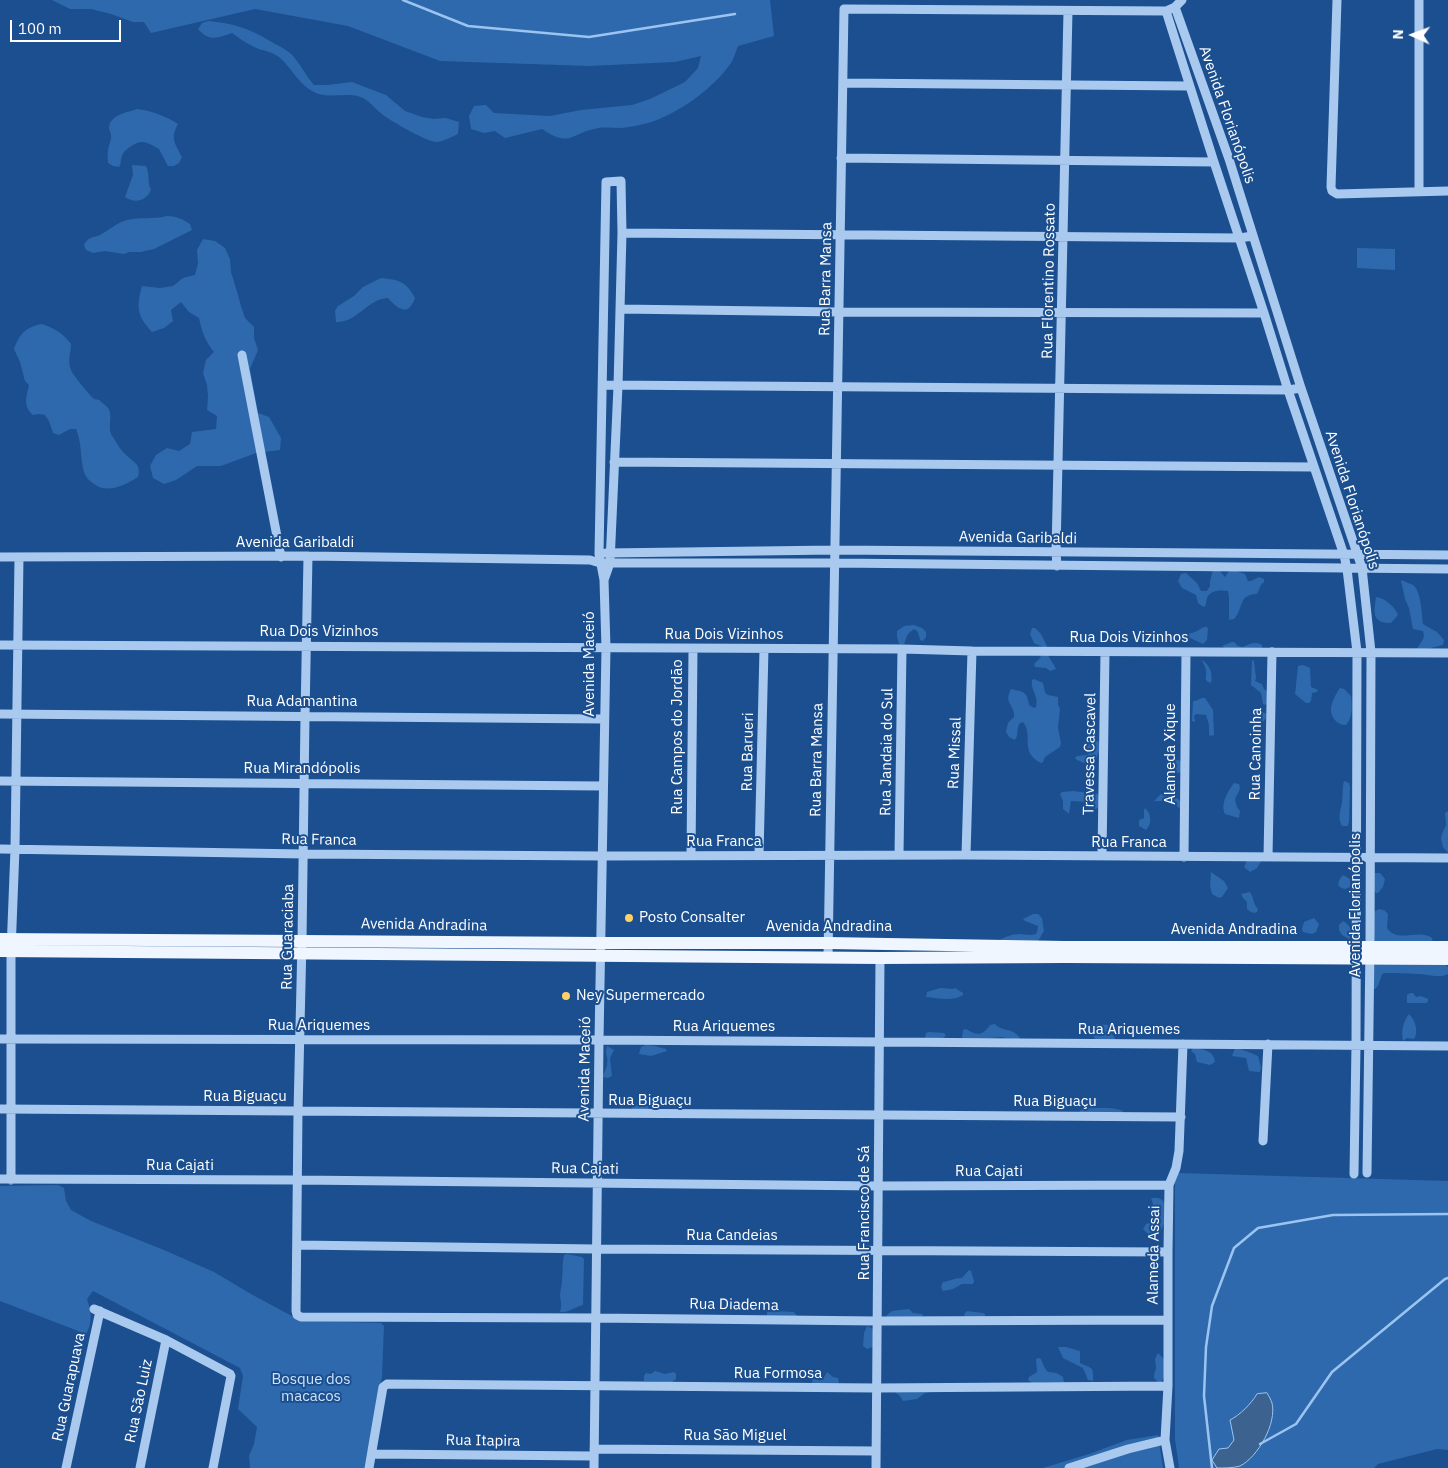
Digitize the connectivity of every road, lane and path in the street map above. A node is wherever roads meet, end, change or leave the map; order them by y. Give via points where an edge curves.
1 (1182, 0) edge
2 (1337, 0) edge
3 (1420, 0) edge
4 (1175, 7) junction
5 (1068, 11) junction
6 (1166, 11) junction
7 (843, 83) junction
8 (1067, 84) junction
9 (1189, 86) junction
10 (842, 158) junction
11 (1065, 161) junction
12 (1214, 162) junction
13 (1419, 191) junction
14 (1448, 191) edge
15 (622, 233) junction
16 (840, 235) junction
17 (1064, 236) junction
18 (1253, 236) junction
19 (1239, 238) junction
20 (620, 308) junction
21 (839, 312) junction
22 (1062, 312) junction
23 (1264, 313) junction
24 (242, 355) dead end
25 (603, 385) junction
26 (618, 386) junction
27 (838, 388) junction
28 (1301, 388) junction
29 (1060, 389) junction
30 (1288, 390) junction
31 (614, 462) junction
32 (836, 463) junction
33 (1058, 465) junction
34 (1313, 467) junction
35 (835, 550) junction
36 (1056, 552) junction
37 (610, 553) junction
38 (600, 554) junction
39 (1344, 555) junction
40 (1448, 555) edge
41 (0, 556) edge
42 (308, 556) junction
43 (1359, 556) junction
44 (19, 557) junction
45 (282, 557) junction
46 (590, 560) junction
47 (610, 563) junction
48 (835, 563) junction
49 (600, 564) junction
50 (1057, 566) junction
51 (1362, 568) junction
52 (1348, 569) junction
53 (1448, 569) edge
54 (604, 580) junction
55 (0, 645) edge
56 (18, 645) junction
57 (306, 646) junction
58 (606, 648) junction
59 (693, 649) junction
60 (764, 649) junction
61 (833, 649) junction
62 (902, 649) junction
63 (972, 651) junction
64 (1105, 652) junction
65 (1186, 652) junction
66 (1272, 652) junction
67 (1357, 652) junction
68 (1370, 652) junction
69 (1448, 653) edge
70 (0, 714) edge
71 (17, 714) junction
72 (305, 716) junction
73 (604, 719) junction
74 (0, 781) edge
75 (16, 781) junction
76 (305, 782) junction
77 (603, 786) junction
78 (0, 850) edge
79 (15, 850) junction
80 (304, 854) junction
81 (691, 855) junction
82 (759, 855) junction
83 (899, 855) junction
84 (966, 855) junction
85 (602, 856) junction
86 (829, 856) junction
87 (1102, 856) junction
88 (1184, 857) junction
89 (1268, 857) junction
90 (1356, 858) junction
91 (1370, 858) junction
92 (1448, 858) edge
93 (828, 943) junction
94 (6, 945) edge
95 (302, 947) junction
96 (1448, 947) edge
97 (601, 949) junction
98 (1065, 952) junction
99 (1356, 952) junction
100 (1370, 953) junction
101 (828, 957) junction
102 (880, 958) junction
103 (1448, 959) edge
104 (0, 1039) edge
105 (11, 1039) junction
106 (300, 1040) junction
107 (599, 1040) junction
108 (880, 1042) junction
109 (1183, 1044) junction
110 (1268, 1044) junction
111 (1356, 1045) junction
112 (1368, 1045) junction
113 (1448, 1046) edge
114 (0, 1109) edge
115 (11, 1109) junction
116 (298, 1112) junction
117 (598, 1114) junction
118 (880, 1115) junction
119 (1181, 1117) junction
120 (1263, 1141) dead end
121 (1367, 1173) dead end
122 (1354, 1174) dead end
123 (0, 1179) edge
124 (11, 1180) junction
125 (298, 1180) junction
126 (598, 1183) junction
127 (1169, 1185) junction
128 (878, 1186) junction
129 (297, 1245) junction
130 (596, 1249) junction
131 (878, 1250) junction
132 (1168, 1252) junction
133 (301, 1317) joint
134 (595, 1318) junction
135 (1167, 1320) junction
136 (878, 1321) junction
137 (166, 1340) junction
138 (595, 1386) junction
139 (1168, 1386) junction
140 (877, 1388) junction
141 (1165, 1440) junction
142 (876, 1451) junction
143 (594, 1453) junction
144 (372, 1454) junction
145 (66, 1468) edge
146 (140, 1468) edge
147 (213, 1468) edge
148 (369, 1468) edge
149 (594, 1468) edge
150 (876, 1468) edge
151 (1068, 1468) edge
152 (1170, 1468) edge

1 - 4 street
2 - 13 street via 1332,191 1337,194
3 - 13 street
4 - 6 street
4 - 18 street, Avenida Florianópolis
5 - 6 street
5 - 7 street, Rua Barra Mansa via 844,9
5 - 8 street, Rua Florentino Rossato
6 - 9 street, Avenida Florianópolis
7 - 8 street
7 - 10 street, Rua Barra Mansa
8 - 9 street
8 - 11 street, Rua Florentino Rossato
9 - 12 street, Avenida Florianópolis
10 - 11 street
10 - 16 street, Rua Barra Mansa
11 - 12 street
11 - 17 street, Rua Florentino Rossato
12 - 19 street, Avenida Florianópolis
13 - 14 street
15 - 16 street
15 - 20 street, Avenida Maceió
15 - 25 street, Avenida Maceió via 621,181 606,182
16 - 17 street
16 - 21 street, Rua Barra Mansa
17 - 19 street
17 - 22 street, Rua Florentino Rossato
18 - 19 street
18 - 28 street, Avenida Florianópolis
19 - 23 street, Avenida Florianópolis
20 - 21 street
20 - 26 street, Avenida Maceió
21 - 22 street
21 - 27 street, Rua Barra Mansa
22 - 23 street
22 - 29 street, Rua Florentino Rossato
23 - 30 street, Avenida Florianópolis
24 - 45 street
25 - 26 street
25 - 38 street, Avenida Maceió
26 - 27 street
26 - 31 street, Avenida Maceió
27 - 29 street
27 - 32 street, Rua Barra Mansa
28 - 30 street
28 - 43 street, Avenida Florianópolis
29 - 30 street
29 - 33 street, Rua Florentino Rossato
30 - 34 street, Avenida Florianópolis
31 - 32 street
31 - 37 street, Avenida Maceió
32 - 33 street
32 - 35 street, Rua Barra Mansa
33 - 34 street
33 - 36 street, Rua Florentino Rossato
34 - 39 street, Avenida Florianópolis
35 - 36 street, Avenida Garibaldi
35 - 37 street, Avenida Garibaldi
35 - 48 street, Rua Barra Mansa
36 - 39 street, Avenida Garibaldi
36 - 50 street, Rua Florentino Rossato
37 - 38 street, Avenida Garibaldi
37 - 47 street, Avenida Maceió
38 - 46 street, Avenida Garibaldi
38 - 49 street, Avenida Maceió
39 - 43 street, Avenida Garibaldi
39 - 52 street, Avenida Florianópolis
40 - 43 street, Avenida Garibaldi
41 - 44 street, Avenida Garibaldi
42 - 45 street, Avenida Garibaldi
42 - 46 street, Avenida Garibaldi
42 - 57 street, Rua Guaraciaba
43 - 51 street, Avenida Florianópolis
44 - 45 street, Avenida Garibaldi
44 - 56 street
46 - 49 street, Avenida Garibaldi
47 - 48 street, Avenida Garibaldi
47 - 49 street, Avenida Garibaldi
47 - 54 street, Avenida Maceió
48 - 50 street, Avenida Garibaldi
48 - 61 street, Rua Barra Mansa
49 - 54 street, Avenida Maceió
50 - 52 street, Avenida Garibaldi
51 - 52 street, Avenida Garibaldi
51 - 53 street, Avenida Garibaldi
51 - 68 street, Avenida Florianópolis
52 - 67 street, Avenida Florianópolis
54 - 58 street, Avenida Maceió
55 - 56 street, Rua Dois Vizinhos
56 - 57 street, Rua Dois Vizinhos
56 - 71 street
57 - 58 street, Rua Dois Vizinhos
57 - 72 street, Rua Guaraciaba
58 - 59 street, Rua Dois Vizinhos
58 - 73 street, Avenida Maceió
59 - 60 street, Rua Dois Vizinhos
59 - 81 street, Rua Campos do Jordão
60 - 61 street, Rua Dois Vizinhos
60 - 82 street, Rua Barueri
61 - 62 street, Rua Dois Vizinhos
61 - 86 street, Rua Barra Mansa
62 - 63 street, Rua Dois Vizinhos
62 - 83 street, Rua Jandaia do Sul
63 - 64 street, Rua Dois Vizinhos
63 - 84 street, Rua Missal
64 - 65 street, Rua Dois Vizinhos
64 - 87 street, Travessa Cascavel
65 - 66 street, Rua Dois Vizinhos
65 - 88 street, Alameda Xique
66 - 67 street, Rua Dois Vizinhos
66 - 89 street, Rua Canoinha
67 - 68 street, Rua Dois Vizinhos
67 - 90 street, Avenida Florianópolis
68 - 69 street, Rua Dois Vizinhos
68 - 91 street, Avenida Florianópolis
70 - 71 street, Rua Adamantina
71 - 72 street, Rua Adamantina
71 - 75 street
72 - 73 street, Rua Adamantina
72 - 76 street, Rua Guaraciaba
73 - 77 street, Avenida Maceió
74 - 75 street, Rua Mirandópolis
75 - 76 street, Rua Mirandópolis
75 - 79 street
76 - 77 street, Rua Mirandópolis
76 - 80 street, Rua Guaraciaba
77 - 85 street, Avenida Maceió
78 - 79 street, Rua Franca
79 - 80 street, Rua Franca
79 - 94 street
80 - 85 street, Rua Franca
80 - 95 street, Rua Guaraciaba
81 - 82 street, Rua Franca
81 - 85 street, Rua Franca
82 - 86 street, Rua Franca
83 - 84 street, Rua Franca
83 - 86 street, Rua Franca
84 - 87 street, Rua Franca
85 - 97 street, Avenida Maceió
86 - 93 street, Rua Barra Mansa
87 - 88 street, Rua Franca
88 - 89 street, Rua Franca
89 - 90 street, Rua Franca
90 - 91 street, Rua Franca
90 - 99 street, Avenida Florianópolis
91 - 92 street, Rua Franca
91 - 100 street, Avenida Florianópolis
93 - 97 main road, Avenida Andradina
93 - 98 main road, Avenida Andradina
93 - 101 street, Rua Barra Mansa
94 - 95 main road, Avenida Andradina
94 - 105 street
95 - 97 main road, Avenida Andradina
95 - 106 street, Rua Guaraciaba
96 - 100 main road, Avenida Andradina
97 - 101 main road, Avenida Andradina
97 - 107 street, Avenida Maceió
98 - 99 main road, Avenida Andradina
98 - 102 main road, Avenida Andradina
99 - 100 main road, Avenida Andradina
99 - 111 street, Avenida Florianópolis
100 - 103 main road, Avenida Andradina
100 - 112 street, Avenida Florianópolis
101 - 102 main road, Avenida Andradina
102 - 108 street, Rua Francisco de Sá
104 - 105 street, Rua Ariquemes
105 - 106 street, Rua Ariquemes
105 - 115 street
106 - 107 street, Rua Ariquemes
106 - 116 street, Rua Guaraciaba
107 - 108 street, Rua Ariquemes
107 - 117 street, Avenida Maceió
108 - 109 street, Rua Ariquemes
108 - 118 street, Rua Francisco de Sá
109 - 110 street, Rua Ariquemes
109 - 119 street, Alameda Assai
110 - 111 street, Rua Ariquemes
110 - 120 street
111 - 112 street, Rua Ariquemes
111 - 122 street, Avenida Florianópolis
112 - 113 street, Rua Ariquemes
112 - 121 street, Avenida Florianópolis
114 - 115 street, Rua Biguaçu
115 - 116 street, Rua Biguaçu
115 - 124 street
116 - 117 street, Rua Biguaçu
116 - 125 street, Rua Guaraciaba
117 - 118 street, Rua Biguaçu
117 - 126 street, Avenida Maceió
118 - 119 street, Rua Biguaçu
118 - 128 street, Rua Francisco de Sá
119 - 127 street, Alameda Assai via 1179,1151
123 - 124 street, Rua Cajati
124 - 125 street, Rua Cajati
125 - 126 street, Rua Cajati
125 - 129 street, Rua Guaraciaba
126 - 128 street, Rua Cajati
126 - 130 street, Avenida Maceió
127 - 128 street, Rua Cajati
127 - 132 street, Alameda Assai
128 - 131 street, Rua Francisco de Sá
129 - 130 street, Rua Candeias
129 - 133 street, Rua Guaraciaba via 296,1311
130 - 131 street, Rua Candeias
130 - 134 street, Avenida Maceió
131 - 132 street, Rua Candeias
131 - 136 street, Rua Francisco de Sá
132 - 135 street, Alameda Assai
133 - 134 street, Rua Diadema
134 - 136 street, Rua Diadema
134 - 138 street, Avenida Maceió
135 - 136 street, Rua Diadema
135 - 139 street, Alameda Assai
136 - 140 street, Rua Francisco de Sá
137 - 145 street, Rua Guarapuava via 97,1310
137 - 146 street, Rua São Luiz
137 - 147 street via 232,1376
138 - 140 street, Rua Formosa
138 - 143 street, Avenida Maceió
138 - 144 street, Rua Formosa via 387,1384 383,1387
139 - 140 street, Rua Formosa
139 - 141 street, Alameda Assai
140 - 142 street, Rua Francisco de Sá
141 - 151 street
141 - 152 street, Alameda Assai
142 - 143 street, Rua São Miguel
142 - 150 street, Rua Francisco de Sá
143 - 144 street, Rua Itapira
143 - 149 street, Avenida Maceió
144 - 148 street

